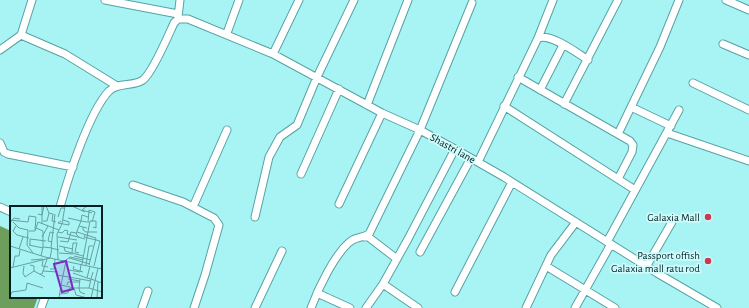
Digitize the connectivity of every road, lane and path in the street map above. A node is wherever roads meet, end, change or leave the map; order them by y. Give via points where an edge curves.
1 (32, 0) edge
2 (106, 0) edge
3 (180, 0) edge
4 (239, 0) edge
5 (299, 0) edge
6 (354, 0) edge
7 (408, 0) edge
8 (553, 0) edge
9 (618, 0) edge
10 (679, 0) edge
11 (726, 0) edge
12 (472, 3) dead end
13 (749, 10) edge
14 (177, 18) junction
15 (227, 33) junction
16 (21, 35) junction
17 (538, 38) junction
18 (724, 44) dead end
19 (563, 45) junction
20 (0, 50) edge
21 (273, 54) junction
22 (749, 55) edge
23 (588, 60) junction
24 (317, 77) junction
25 (518, 77) junction
26 (693, 83) dead end
27 (117, 86) junction
28 (339, 89) junction
29 (540, 90) junction
30 (564, 104) junction
31 (367, 105) junction
32 (504, 106) junction
33 (631, 107) junction
34 (679, 110) dead end
35 (749, 110) edge
36 (382, 113) junction
37 (671, 126) junction
38 (227, 130) dead end
39 (420, 130) junction
40 (667, 133) junction
41 (618, 134) junction
42 (0, 143) edge
43 (455, 149) junction
44 (471, 158) junction
45 (749, 161) edge
46 (478, 162) junction
47 (73, 166) junction
48 (300, 174) dead end
49 (618, 179) junction
50 (512, 182) junction
51 (133, 185) dead end
52 (635, 190) junction
53 (339, 204) dead end
54 (60, 206) edge
55 (0, 207) edge
56 (193, 207) junction
57 (10, 212) edge
58 (255, 218) dead end
59 (576, 222) junction
60 (672, 222) dead end
61 (364, 237) junction
62 (609, 243) junction
63 (282, 251) dead end
64 (420, 252) dead end
65 (397, 259) junction
66 (546, 266) junction
67 (646, 267) junction
68 (383, 284) junction
69 (585, 289) junction
70 (148, 291) dead end
71 (456, 292) dead end
72 (317, 293) junction
73 (45, 298) edge
74 (41, 308) edge
75 (142, 308) edge
76 (194, 308) edge
77 (255, 308) edge
78 (311, 308) edge
79 (350, 308) edge
80 (366, 308) edge
81 (418, 308) edge
82 (526, 308) edge
83 (575, 308) edge
84 (615, 308) edge
85 (717, 308) edge

1 - 16 street
2 - 14 street, Shastri lane
3 - 14 street
4 - 15 street
5 - 21 street
6 - 24 street
7 - 31 street
8 - 17 street
9 - 23 street
10 - 33 street
11 - 13 street
12 - 39 street
14 - 15 street, Shastri lane via 188,18
14 - 27 street via 146,76 137,83
15 - 21 street, Shastri lane
16 - 20 street
16 - 27 street via 65,54
17 - 19 street via 547,37
17 - 25 street
18 - 22 street
19 - 23 street
19 - 29 street
21 - 24 street, Shastri lane
23 - 30 street
24 - 28 street, Shastri lane
24 - 58 street via 297,125 280,137 269,157
25 - 29 street
25 - 32 street
26 - 35 street
27 - 47 street via 107,93 99,106
28 - 31 street, Shastri lane
28 - 48 street
29 - 30 street
30 - 41 street
31 - 36 street, Shastri lane
32 - 46 street
32 - 49 street
33 - 37 street
33 - 41 street
34 - 37 street
36 - 39 street, Shastri lane
36 - 53 street
37 - 40 street
38 - 56 street
39 - 43 street, Shastri lane
39 - 61 street via 369,234
40 - 45 street
40 - 52 street
41 - 49 street via 630,141 633,149
42 - 47 street via 4,152 8,154
43 - 44 street, Shastri lane
43 - 65 street
44 - 46 street, Shastri lane
44 - 64 street
46 - 50 street, Shastri lane
47 - 54 street
49 - 52 street
50 - 59 street, Shastri lane
50 - 71 street
51 - 56 street
52 - 62 street
55 - 57 street
56 - 76 street via 214,218 219,226
59 - 62 street, Shastri lane
59 - 66 street via 558,243
60 - 67 street
61 - 65 street via 367,236
61 - 72 street via 356,238 346,247
62 - 67 street, Shastri lane
62 - 69 street
63 - 77 street
65 - 68 street
66 - 69 street
66 - 82 street
67 - 85 street, Shastri lane
68 - 80 street
68 - 81 street
69 - 83 street
69 - 84 street
70 - 75 street
72 - 78 street
72 - 79 street
73 - 74 street

